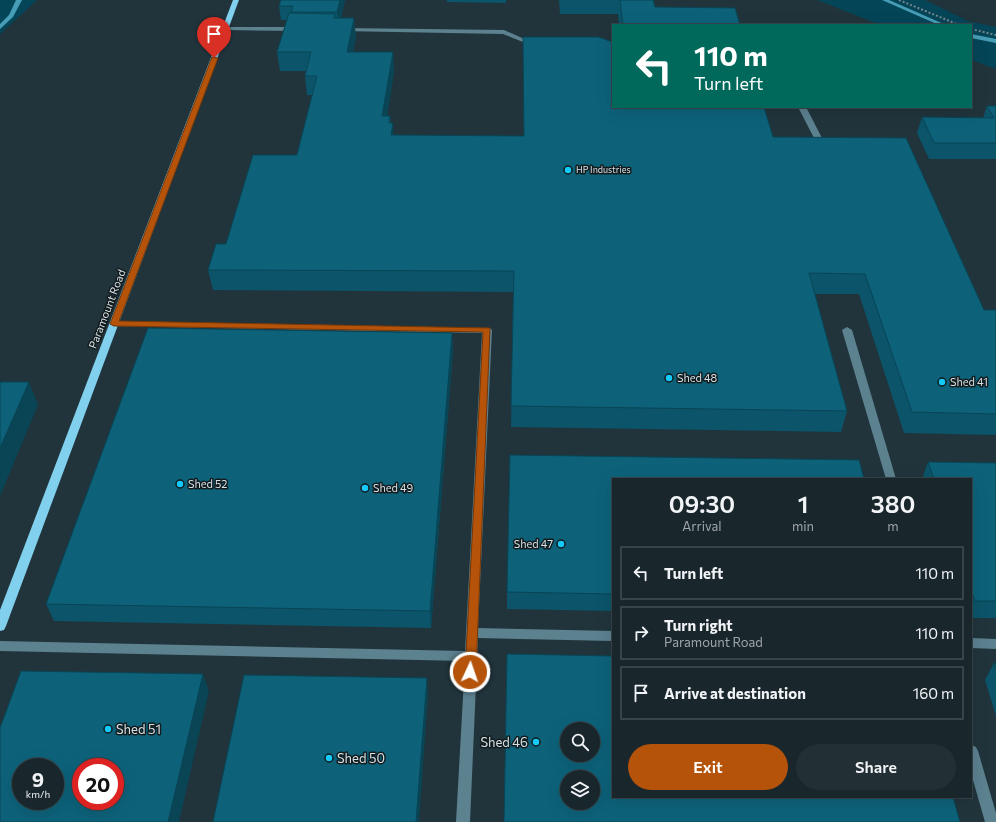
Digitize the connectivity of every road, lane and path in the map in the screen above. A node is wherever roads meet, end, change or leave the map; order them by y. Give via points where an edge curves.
1 (236, 0) edge
2 (899, 0) edge
3 (957, 24) edge
4 (226, 28) junction
5 (307, 29) edge
6 (972, 29) edge
7 (331, 30) edge
8 (996, 35) edge
9 (542, 49) edge
10 (803, 108) edge
11 (818, 138) edge
12 (114, 324) junction
13 (847, 330) dead end
14 (891, 478) edge
15 (0, 626) edge
16 (472, 633) junction
17 (612, 636) edge
18 (972, 643) edge
19 (996, 644) edge
20 (0, 646) edge
21 (471, 656) junction
22 (972, 754) edge
23 (463, 822) edge
24 (992, 822) edge

1 - 4 main road, Paramount Road
2 - 3 path
4 - 5 lane
4 - 12 main road, Paramount Road
6 - 8 path
7 - 9 lane via 504,32
10 - 11 lane
12 - 15 main road, Paramount Road
12 - 16 lane via 487,330
13 - 14 lane
16 - 17 lane
16 - 21 lane
18 - 19 lane
20 - 21 lane
21 - 23 lane
22 - 24 lane

